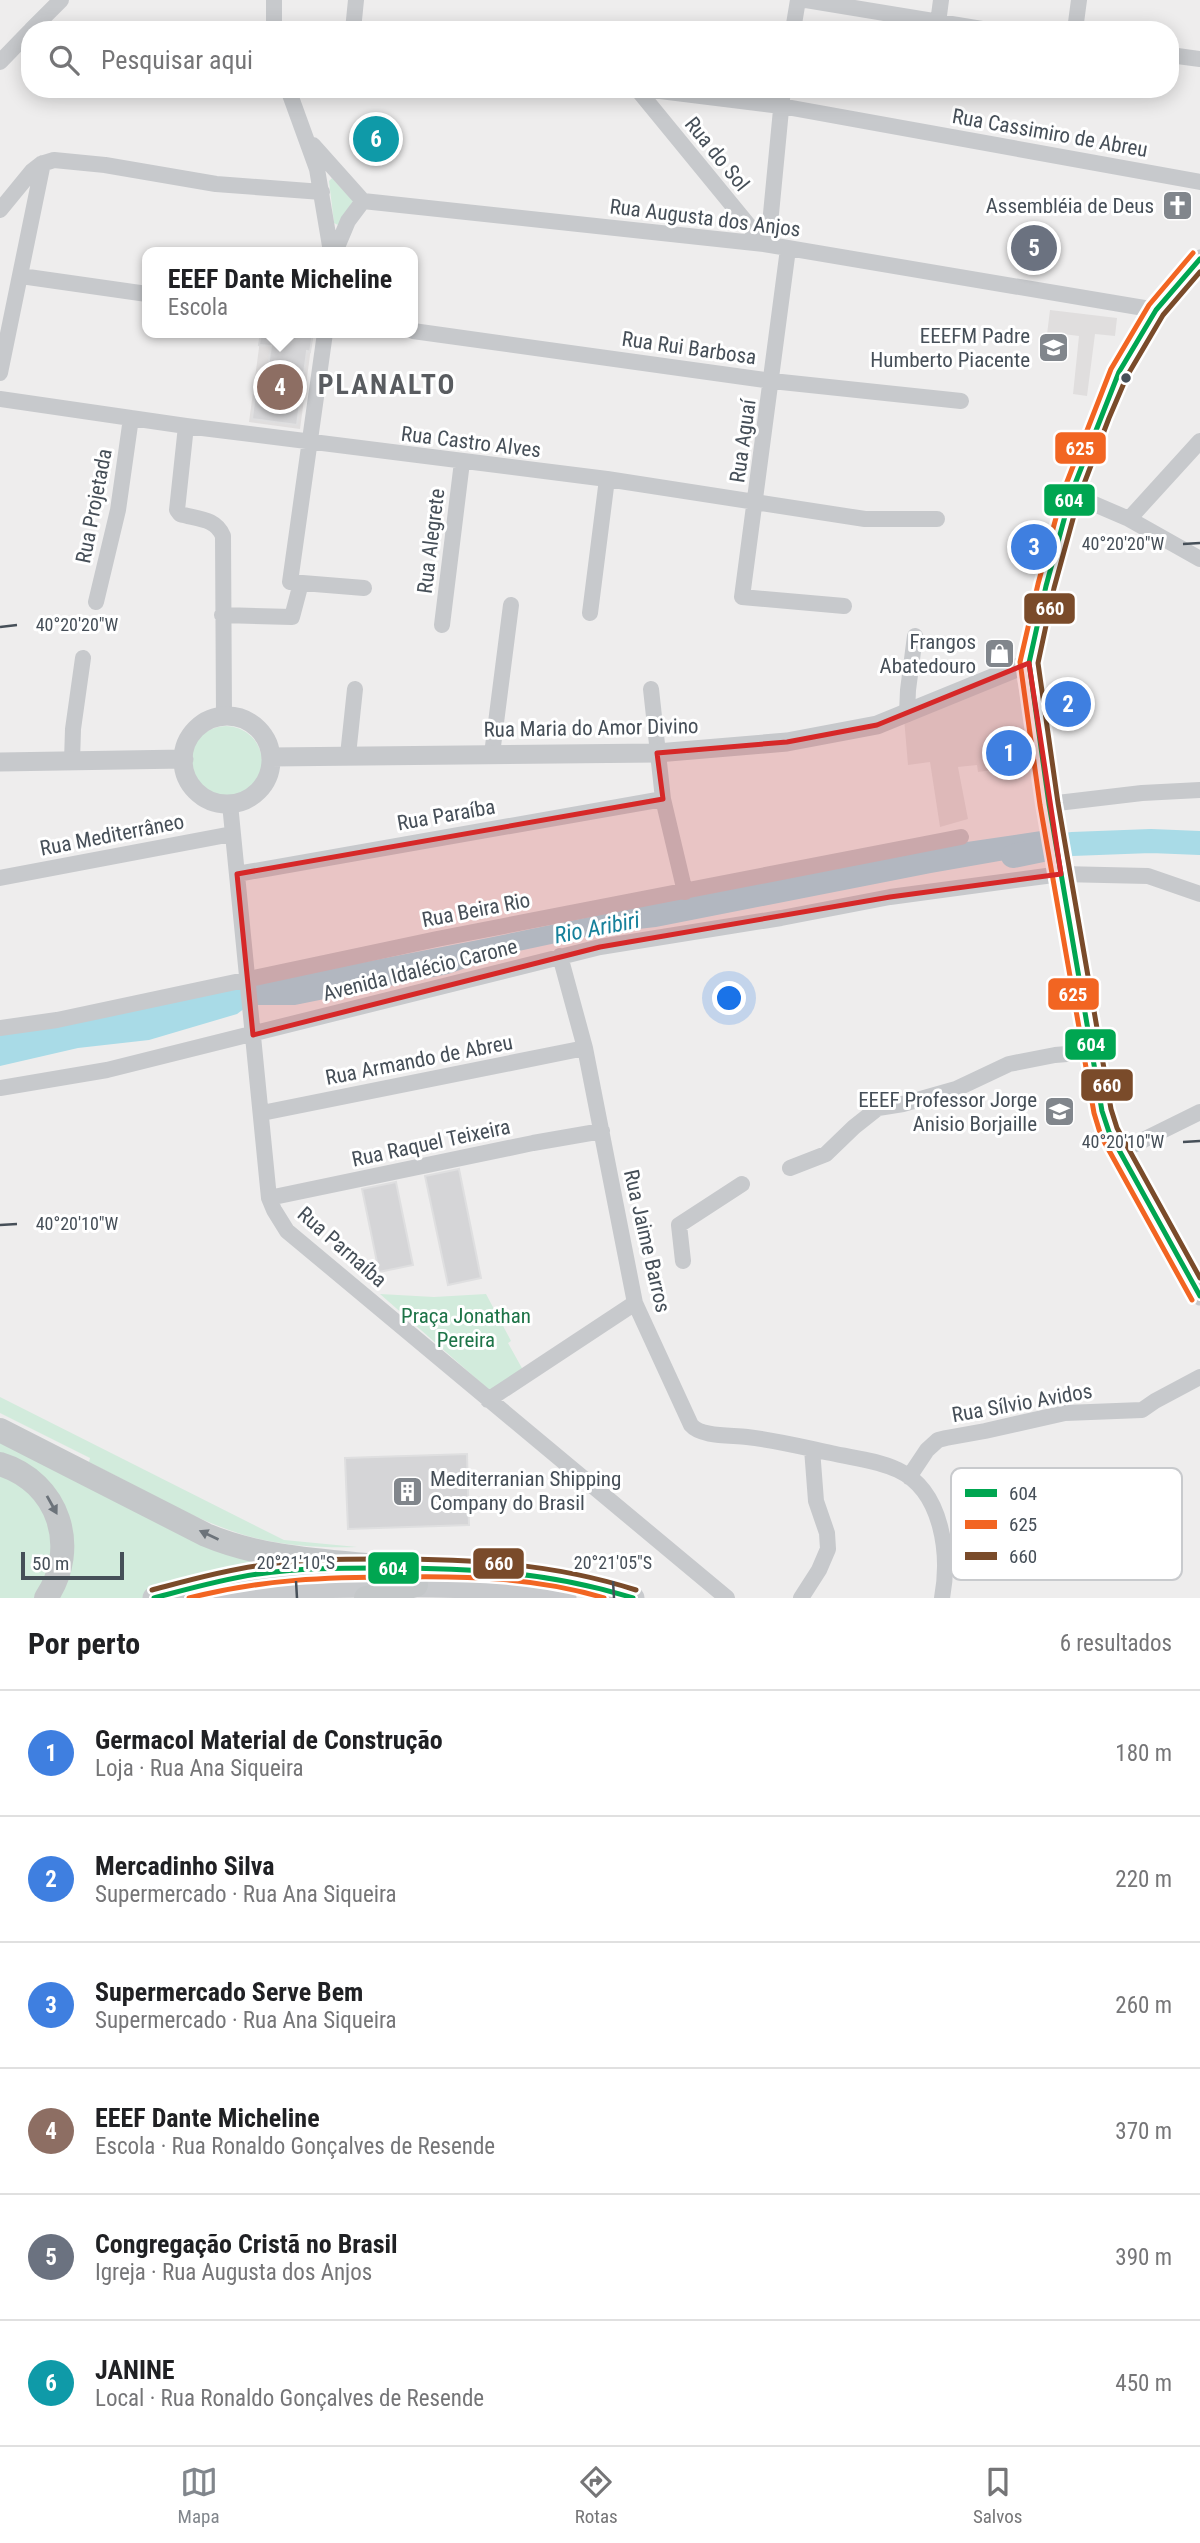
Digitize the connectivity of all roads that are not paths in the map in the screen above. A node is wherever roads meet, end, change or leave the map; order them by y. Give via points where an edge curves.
1 (61, 0) edge
2 (274, 0) edge
3 (356, 0) edge
4 (798, 0) edge
5 (806, 0) edge
6 (941, 0) edge
7 (1079, 0) edge
8 (39, 21) edge
9 (274, 21) edge
10 (354, 21) edge
11 (794, 21) edge
12 (927, 21) edge
13 (938, 21) edge
14 (1076, 21) edge
15 (21, 40) edge
16 (1179, 56) edge
17 (1200, 59) edge
18 (0, 62) edge
19 (291, 98) edge
20 (644, 98) edge
21 (717, 98) edge
22 (782, 98) edge
23 (781, 106) junction
24 (302, 128) junction
25 (43, 163) junction
26 (337, 173) junction
27 (1200, 182) edge
28 (321, 184) junction
29 (363, 201) junction
30 (0, 209) edge
31 (335, 232) junction
32 (766, 245) junction
33 (334, 247) edge
34 (788, 249) junction
35 (1200, 259) edge
36 (20, 276) junction
37 (142, 293) edge
38 (1156, 310) junction
39 (418, 332) edge
40 (325, 338) edge
41 (0, 373) edge
42 (772, 381) junction
43 (0, 398) edge
44 (961, 401) dead end
45 (131, 418) junction
46 (186, 426) junction
47 (1200, 441) edge
48 (311, 442) junction
49 (462, 462) junction
50 (607, 479) junction
51 (1071, 494) junction
52 (756, 501) junction
53 (937, 519) dead end
54 (1129, 519) junction
55 (1200, 559) edge
56 (301, 583) junction
57 (364, 588) dead end
58 (96, 602) dead end
59 (511, 605) dead end
60 (844, 606) dead end
61 (590, 613) dead end
62 (222, 615) junction
63 (442, 625) dead end
64 (915, 636) dead end
65 (83, 657) dead end
66 (1030, 663) junction
67 (355, 689) dead end
68 (651, 689) dead end
69 (908, 714) junction
70 (224, 716) junction
71 (657, 753) junction
72 (492, 754) junction
73 (348, 755) junction
74 (271, 757) junction
75 (184, 759) junction
76 (72, 761) junction
77 (0, 762) edge
78 (1200, 790) edge
79 (663, 799) junction
80 (230, 804) junction
81 (1049, 804) junction
82 (232, 834) junction
83 (961, 837) dead end
84 (1060, 865) junction
85 (237, 874) junction
86 (0, 878) edge
87 (685, 891) junction
88 (1200, 894) edge
89 (560, 956) junction
90 (247, 980) junction
91 (0, 1028) edge
92 (253, 1035) junction
93 (585, 1048) junction
94 (1091, 1052) junction
95 (0, 1088) edge
96 (1200, 1112) edge
97 (261, 1114) junction
98 (602, 1131) junction
99 (1119, 1152) junction
100 (790, 1168) dead end
101 (742, 1184) dead end
102 (270, 1198) junction
103 (683, 1261) dead end
104 (1200, 1296) edge
105 (635, 1303) junction
106 (1200, 1377) edge
107 (488, 1400) junction
108 (0, 1430) edge
109 (812, 1449) junction
110 (0, 1464) edge
111 (909, 1477) junction
112 (396, 1567) junction
113 (416, 1585) junction
114 (46, 1598) edge
115 (154, 1598) edge
116 (225, 1598) edge
117 (366, 1598) edge
118 (565, 1598) edge
119 (633, 1598) edge
120 (727, 1598) edge
121 (801, 1598) edge
122 (942, 1598) edge

1 - 8 street
2 - 9 street
3 - 10 street
4 - 11 street
5 - 12 street
6 - 13 street
7 - 14 street
15 - 18 street
16 - 17 street
19 - 24 street
20 - 32 street, Rua do Sol
21 - 23 street, Rua Cassimiro de Abreu
22 - 23 street
23 - 27 street, Rua Cassimiro de Abreu
23 - 32 street
24 - 26 street
24 - 28 street
25 - 28 street via 62,159 216,184
25 - 30 street
25 - 36 street
26 - 28 street via 326,170
26 - 29 street
28 - 31 street
29 - 31 street
29 - 32 street, Rua Augusta dos Anjos
31 - 33 street
32 - 34 street, Rua Augusta dos Anjos
34 - 38 street, Rua Augusta dos Anjos
34 - 42 street, Rua Aguaí
35 - 38 street
36 - 37 street
36 - 41 street
38 - 51 street via 1119,372
39 - 42 street, Rua Rui Barbosa
40 - 48 street
42 - 44 street, Rua Rui Barbosa
42 - 52 street, Rua Aguaí
43 - 45 street, Rua Castro Alves
45 - 46 street, Rua Castro Alves
45 - 58 street, Rua Projetada via 118,510
46 - 48 street, Rua Castro Alves
46 - 62 street via 177,510 219,528 223,540
47 - 54 street
48 - 49 street, Rua Castro Alves
48 - 56 street via 290,582
49 - 50 street, Rua Castro Alves
49 - 63 street, Rua Alegrete
50 - 52 street, Rua Castro Alves
50 - 61 street
51 - 54 street
51 - 66 street
52 - 53 street, Rua Castro Alves via 865,519
52 - 60 street, Rua Aguaí via 742,597
54 - 55 street
56 - 57 street
56 - 62 street via 292,617
59 - 72 street
62 - 70 street
64 - 69 street
65 - 76 street
66 - 69 street, Rua Maria do Amor Divino
66 - 81 street
67 - 73 street
68 - 71 street
69 - 71 street, Rua Maria do Amor Divino via 787,743
70 - 74 street via 256,727 267,740
70 - 75 street via 196,730
71 - 72 street, Rua Maria do Amor Divino
71 - 79 street
72 - 73 street, Rua Maria do Amor Divino
73 - 74 street, Rua Maria do Amor Divino
74 - 80 street via 269,774 260,789 247,800
75 - 76 street
75 - 80 street via 186,775 200,794
76 - 77 street
78 - 81 street
79 - 85 street, Rua Paraíba
79 - 87 street
80 - 82 street
81 - 84 street
82 - 85 street
82 - 86 street, Rua Mediterrâneo
83 - 87 street, Rua Beira Rio
84 - 88 street, Avenida Idalécio Carone via 1148,876
84 - 89 street, Avenida Idalécio Carone
84 - 94 street
85 - 90 street
87 - 90 street, Rua Beira Rio
89 - 92 street, Avenida Idalécio Carone
89 - 93 street, Rua Jaime Barros
90 - 91 street, Rua Beira Rio
90 - 92 street, Rua Parnaíba
92 - 95 street, Avenida Idalécio Carone via 107,1070
92 - 97 street, Rua Parnaíba
93 - 97 street, Rua Armando de Abreu
93 - 98 street, Rua Jaime Barros
94 - 99 street via 1102,1111
94 - 100 street via 1009,1064 956,1089 878,1108 826,1154
96 - 99 street
97 - 102 street, Rua Parnaíba
98 - 102 street, Rua Raquel Teixeira
98 - 105 street, Rua Jaime Barros
99 - 104 street
101 - 103 street via 679,1225
102 - 107 street, Rua Parnaíba via 287,1231
105 - 107 street
105 - 109 street, Rua Jaime Barros via 693,1428
106 - 111 street, Rua Sílvio Avidos via 1142,1410 1065,1413 938,1440
107 - 120 street, Rua Parnaíba
112 -> 108 main road via 267,1553 228,1544
109 - 111 street, Rua Jaime Barros via 876,1462
109 - 121 street via 816,1501 828,1549
110 -> 114 main road via 37,1484 59,1518 63,1559
111 - 122 street, Rua Jaime Barros via 933,1508 941,1528
112 - 115 main road via 291,1570 232,1578
112 - 119 main road via 518,1571 564,1578
113 - 116 main road via 292,1588
113 - 117 main road
113 - 118 main road via 486,1587

